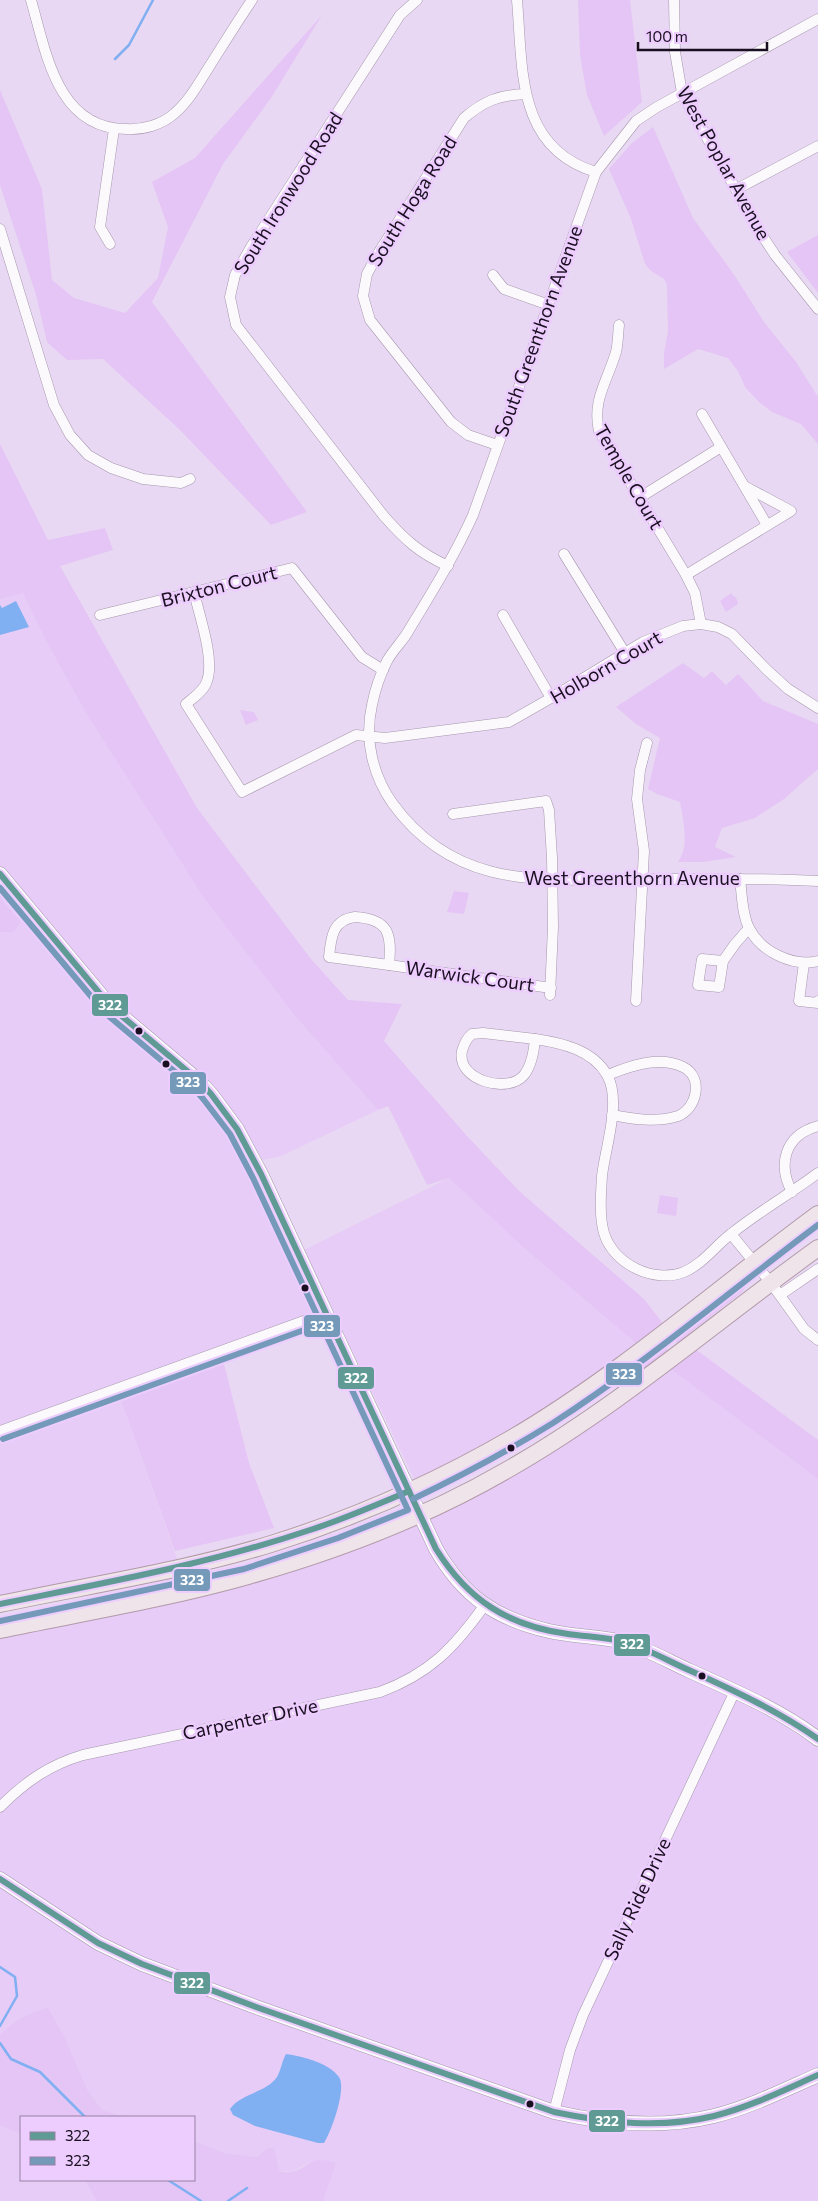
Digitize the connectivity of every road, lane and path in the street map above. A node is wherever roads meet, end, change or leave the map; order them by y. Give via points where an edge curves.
1 (31, 0) edge
2 (252, 0) edge
3 (417, 0) edge
4 (517, 0) edge
5 (674, 0) edge
6 (818, 19) edge
7 (682, 93) junction
8 (526, 94) junction
9 (114, 129) junction
10 (818, 146) edge
11 (596, 172) junction
12 (737, 189) junction
13 (0, 230) edge
14 (110, 244) dead end
15 (493, 275) dead end
16 (549, 305) junction
17 (818, 309) edge
18 (619, 325) dead end
19 (702, 414) dead end
20 (497, 445) junction
21 (721, 448) junction
22 (190, 480) dead end
23 (746, 487) junction
24 (639, 498) junction
25 (767, 525) junction
26 (564, 554) dead end
27 (448, 566) junction
28 (686, 575) junction
29 (194, 592) junction
30 (100, 615) dead end
31 (503, 615) dead end
32 (701, 624) junction
33 (625, 653) junction
34 (383, 670) junction
35 (551, 698) junction
36 (818, 708) edge
37 (369, 736) junction
38 (647, 743) dead end
39 (453, 814) dead end
40 (0, 874) edge
41 (644, 879) junction
42 (740, 879) junction
43 (553, 880) junction
44 (818, 881) edge
45 (749, 928) junction
46 (723, 961) dead end
47 (818, 961) edge
48 (804, 963) junction
49 (389, 965) junction
50 (636, 1001) dead end
51 (818, 1001) edge
52 (535, 1039) junction
53 (608, 1075) junction
54 (612, 1115) junction
55 (818, 1126) edge
56 (818, 1173) edge
57 (792, 1192) junction
58 (818, 1214) edge
59 (731, 1234) junction
60 (818, 1248) edge
61 (753, 1263) junction
62 (818, 1269) edge
63 (776, 1289) junction
64 (326, 1313) junction
65 (818, 1340) edge
66 (0, 1431) edge
67 (409, 1491) junction
68 (420, 1515) junction
69 (0, 1604) edge
70 (484, 1606) junction
71 (0, 1630) edge
72 (735, 1691) junction
73 (818, 1738) edge
74 (0, 1806) edge
75 (0, 1879) edge
76 (818, 2075) edge
77 (554, 2112) junction

1 - 9 street via 55,79 64,97 79,113
2 - 9 street via 191,96 175,114 154,126 135,130
3 - 27 street, South Ironwood Road via 400,15 234,275 230,297 236,325 383,515 406,541 429,558
4 - 8 street
5 - 7 street, West Poplar Avenue via 675,52
6 - 7 street, South Greenthorn Avenue
7 - 11 street, South Greenthorn Avenue via 636,121
7 - 12 street, West Poplar Avenue
8 - 11 street via 540,132 554,150 569,162
8 - 20 street, South Hoga Road via 506,94 480,104 464,118 367,274 363,296 370,320 450,422 468,435
9 - 14 street via 100,227
10 - 12 street
11 - 16 street, South Greenthorn Avenue
12 - 17 street, West Poplar Avenue via 767,242
13 - 22 street via 54,405 70,436 88,455 111,468 143,479 181,483
15 - 16 street via 504,289
16 - 20 street, South Greenthorn Avenue
18 - 24 street, Temple Court via 616,350 595,417 599,432
19 - 21 street
20 - 27 street, South Greenthorn Avenue via 473,515
21 - 23 street
21 - 24 street
23 - 25 street
23 - 25 street via 791,511
24 - 28 street, Temple Court
25 - 28 street
26 - 33 street
27 - 34 street, South Greenthorn Avenue
28 - 32 street, Temple Court via 695,593
29 - 30 street, Brixton Court
29 - 34 street, Brixton Court via 292,568 362,657
29 - 37 street, Holborn Court via 209,663 208,680 202,691 186,704 242,792 356,735
31 - 35 street
32 - 33 street, Holborn Court via 663,633
32 - 36 street, Holborn Court via 732,634 788,689
33 - 35 street, Holborn Court
34 - 37 street, South Greenthorn Avenue via 371,707
35 - 37 street, Holborn Court via 509,722 385,738
37 - 43 street, West Greenthorn Avenue via 374,768 389,799 433,845 495,874
38 - 41 street via 637,799
39 - 43 street via 546,801
40 - 64 street via 111,1007 199,1081 223,1109 258,1168
41 - 42 street, West Greenthorn Avenue
41 - 43 street, West Greenthorn Avenue
41 - 50 street
42 - 44 street, West Greenthorn Avenue
42 - 45 street
43 - 49 street, Warwick Court via 551,991
45 - 46 street
45 - 48 street via 774,953
47 - 48 street
48 - 51 street via 799,1001
49 - 49 street, Warwick Court via 390,937 384,926 362,918 351,918 334,928 329,957
52 - 52 street via 528,1069 516,1081 486,1081 469,1074 462,1064 464,1045 472,1034 483,1032
52 - 53 street via 577,1049
53 - 54 street
53 - 54 street via 642,1064 674,1064 690,1072 696,1090 693,1105 677,1116 652,1119
54 - 59 street via 602,1176 602,1223 613,1249 625,1261 640,1271 657,1276 674,1275 693,1267
55 - 57 street via 800,1134 789,1146 785,1170
56 - 57 street
57 - 59 street
58 - 61 main road
59 - 61 street
60 - 63 main road
61 - 63 street
61 - 67 main road via 567,1404 512,1438
62 - 63 street
63 - 65 street via 804,1330
63 - 68 main road via 556,1441
64 - 66 street
64 - 67 street
67 - 68 street
67 - 69 main road via 348,1517 252,1549
68 - 70 street via 446,1567
68 - 71 main road via 341,1546 246,1577
70 - 72 street via 519,1623 549,1631 628,1644
70 - 74 street, Carpenter Drive via 463,1636 445,1654 419,1675 403,1683 380,1692 83,1754 49,1767
72 - 73 street via 786,1717
72 - 77 street, Sally Ride Drive via 583,2015
75 - 77 street via 98,1943 142,1964
76 - 77 street via 745,2106 679,2122 624,2124

